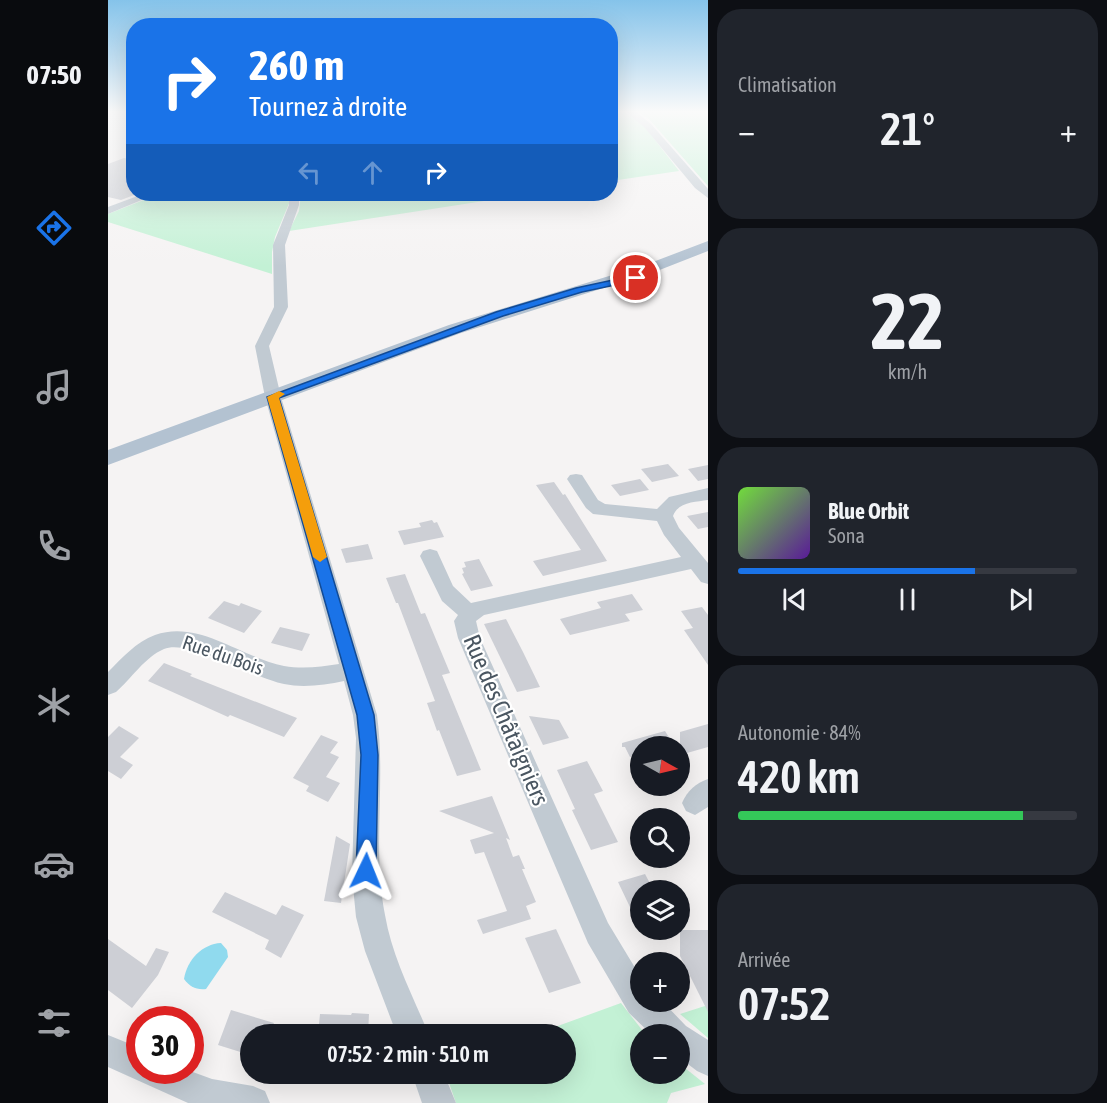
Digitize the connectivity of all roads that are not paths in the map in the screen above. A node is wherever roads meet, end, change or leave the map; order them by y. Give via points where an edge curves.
1 (678, 162) edge
2 (708, 195) edge
3 (133, 201) edge
4 (294, 201) edge
5 (108, 211) edge
6 (708, 246) edge
7 (704, 265) dead end
8 (580, 290) junction
9 (273, 397) junction
10 (108, 459) edge
11 (576, 479) dead end
12 (708, 494) edge
13 (664, 516) junction
14 (430, 556) dead end
15 (702, 569) edge
16 (470, 612) junction
17 (353, 670) junction
18 (108, 686) edge
19 (630, 986) edge
20 (651, 1012) edge
21 (409, 1024) edge
22 (663, 1024) edge
23 (690, 1047) edge
24 (108, 1051) edge
25 (126, 1059) edge
26 (708, 1060) edge
27 (183, 1084) edge
28 (253, 1103) edge

1 - 2 street
3 - 5 street
4 - 9 street via 279,245 280,307 262,346
6 - 8 main road
7 - 8 main road
8 - 9 main road via 455,329
9 - 10 main road
9 - 17 street
11 - 13 street via 600,510
12 - 13 street via 673,502
13 - 15 street
14 - 16 street via 449,598 455,606
15 - 16 street, Rue des Châtaigniers via 496,604
16 - 19 street, Rue des Châtaigniers via 465,621 467,633 598,933
17 - 18 street, Rue du Bois via 319,676 285,675 176,638 151,647
17 - 21 street via 370,755 366,871 370,916
20 - 22 street, Rue des Châtaigniers
23 - 26 street
24 - 25 street
27 - 28 street via 211,1096

